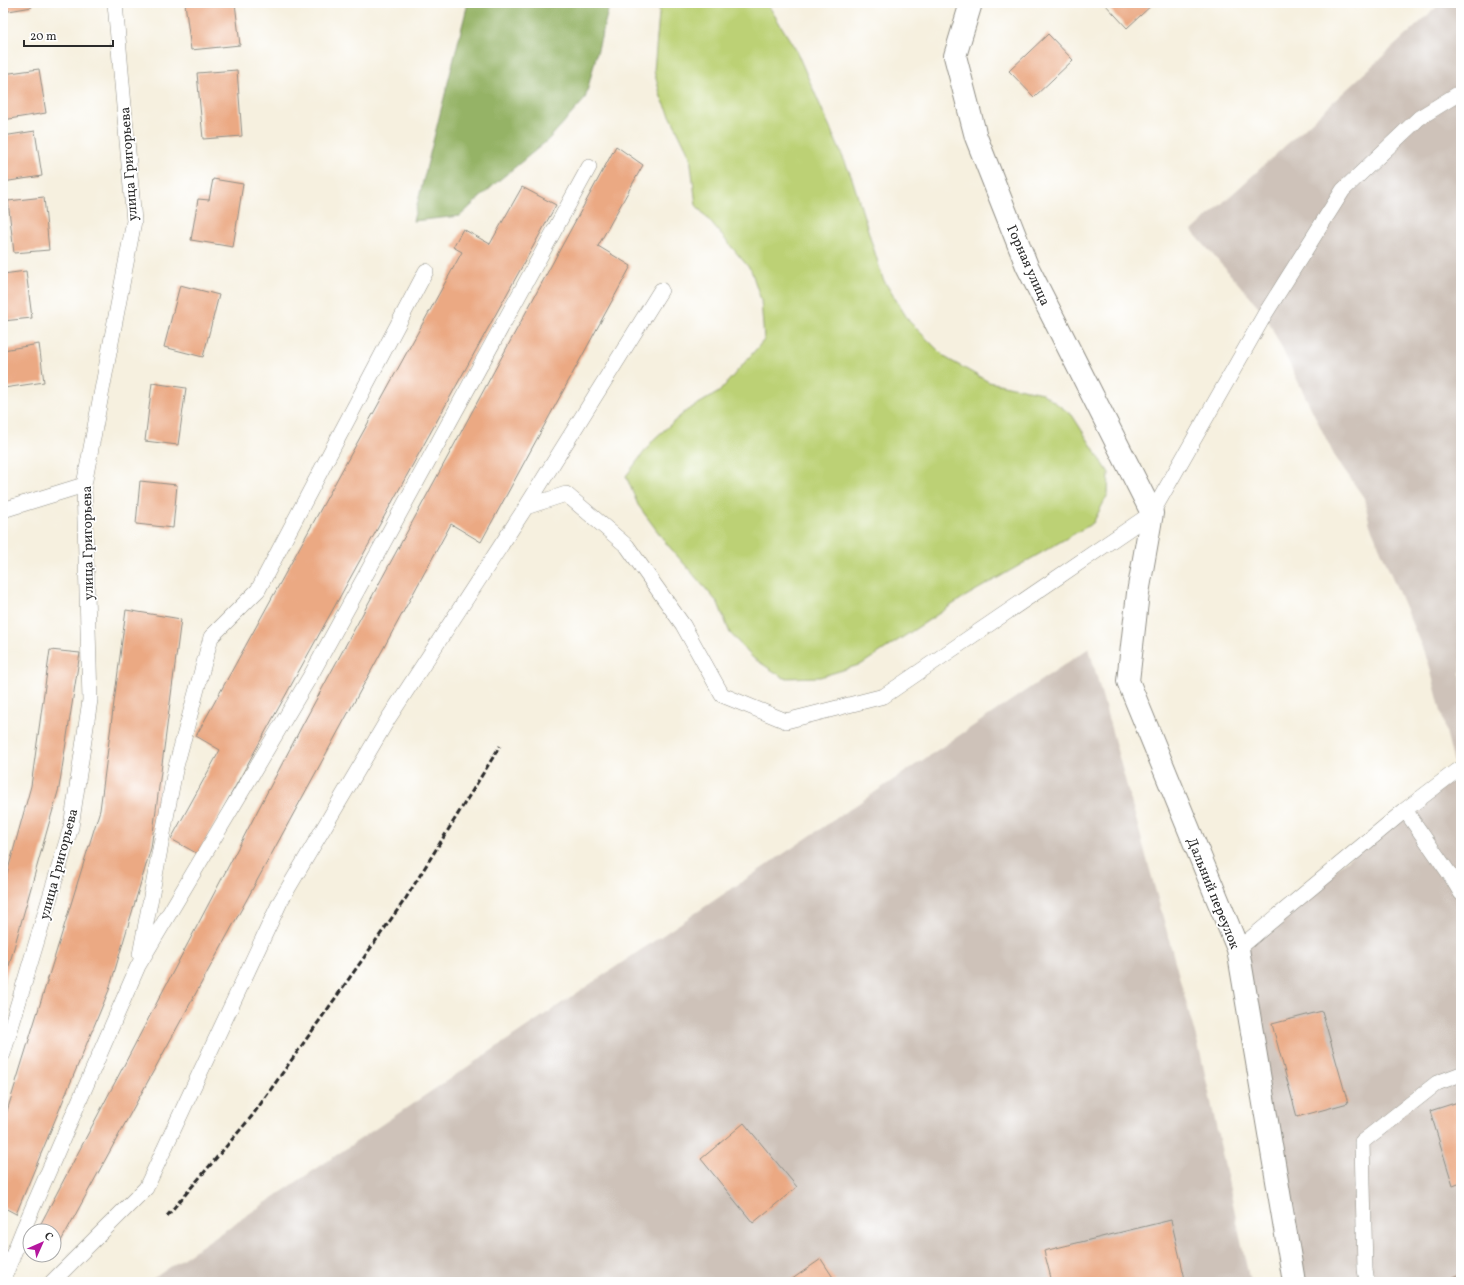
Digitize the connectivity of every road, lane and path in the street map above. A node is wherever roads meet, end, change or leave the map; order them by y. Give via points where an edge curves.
1 (115, 3) edge
2 (971, 3) edge
3 (1461, 92) edge
4 (589, 167) dead end
5 (426, 271) dead end
6 (661, 290) dead end
7 (84, 485) junction
8 (526, 507) junction
9 (3, 510) edge
10 (1152, 513) junction
11 (1461, 769) edge
12 (1405, 810) junction
13 (1461, 893) edge
14 (1238, 949) junction
15 (138, 966) junction
16 (3, 1054) edge
17 (1461, 1074) edge
18 (3, 1280) edge
19 (52, 1282) edge
20 (1294, 1282) edge
21 (1367, 1282) edge

1 - 7 lane, улица Григорьева via 134,221
2 - 10 street, Горная улица via 955,56 976,137 1027,266
3 - 10 lane via 1419,118 1343,190 1266,314
4 - 15 lane via 311,675
5 - 15 lane via 258,590 211,637 175,770
6 - 8 lane
7 - 9 lane
7 - 16 lane, улица Григорьева via 90,700 71,827
8 - 10 lane via 566,494 627,546 683,625 722,695 786,722 884,696
8 - 19 lane via 388,719 280,902 146,1188
10 - 14 street, Дальний переулок via 1138,592 1128,681
11 - 12 lane
12 - 13 lane
12 - 14 lane
14 - 20 street, Дальний переулок
15 - 18 lane via 22,1230
17 - 21 lane via 1437,1083 1362,1142

